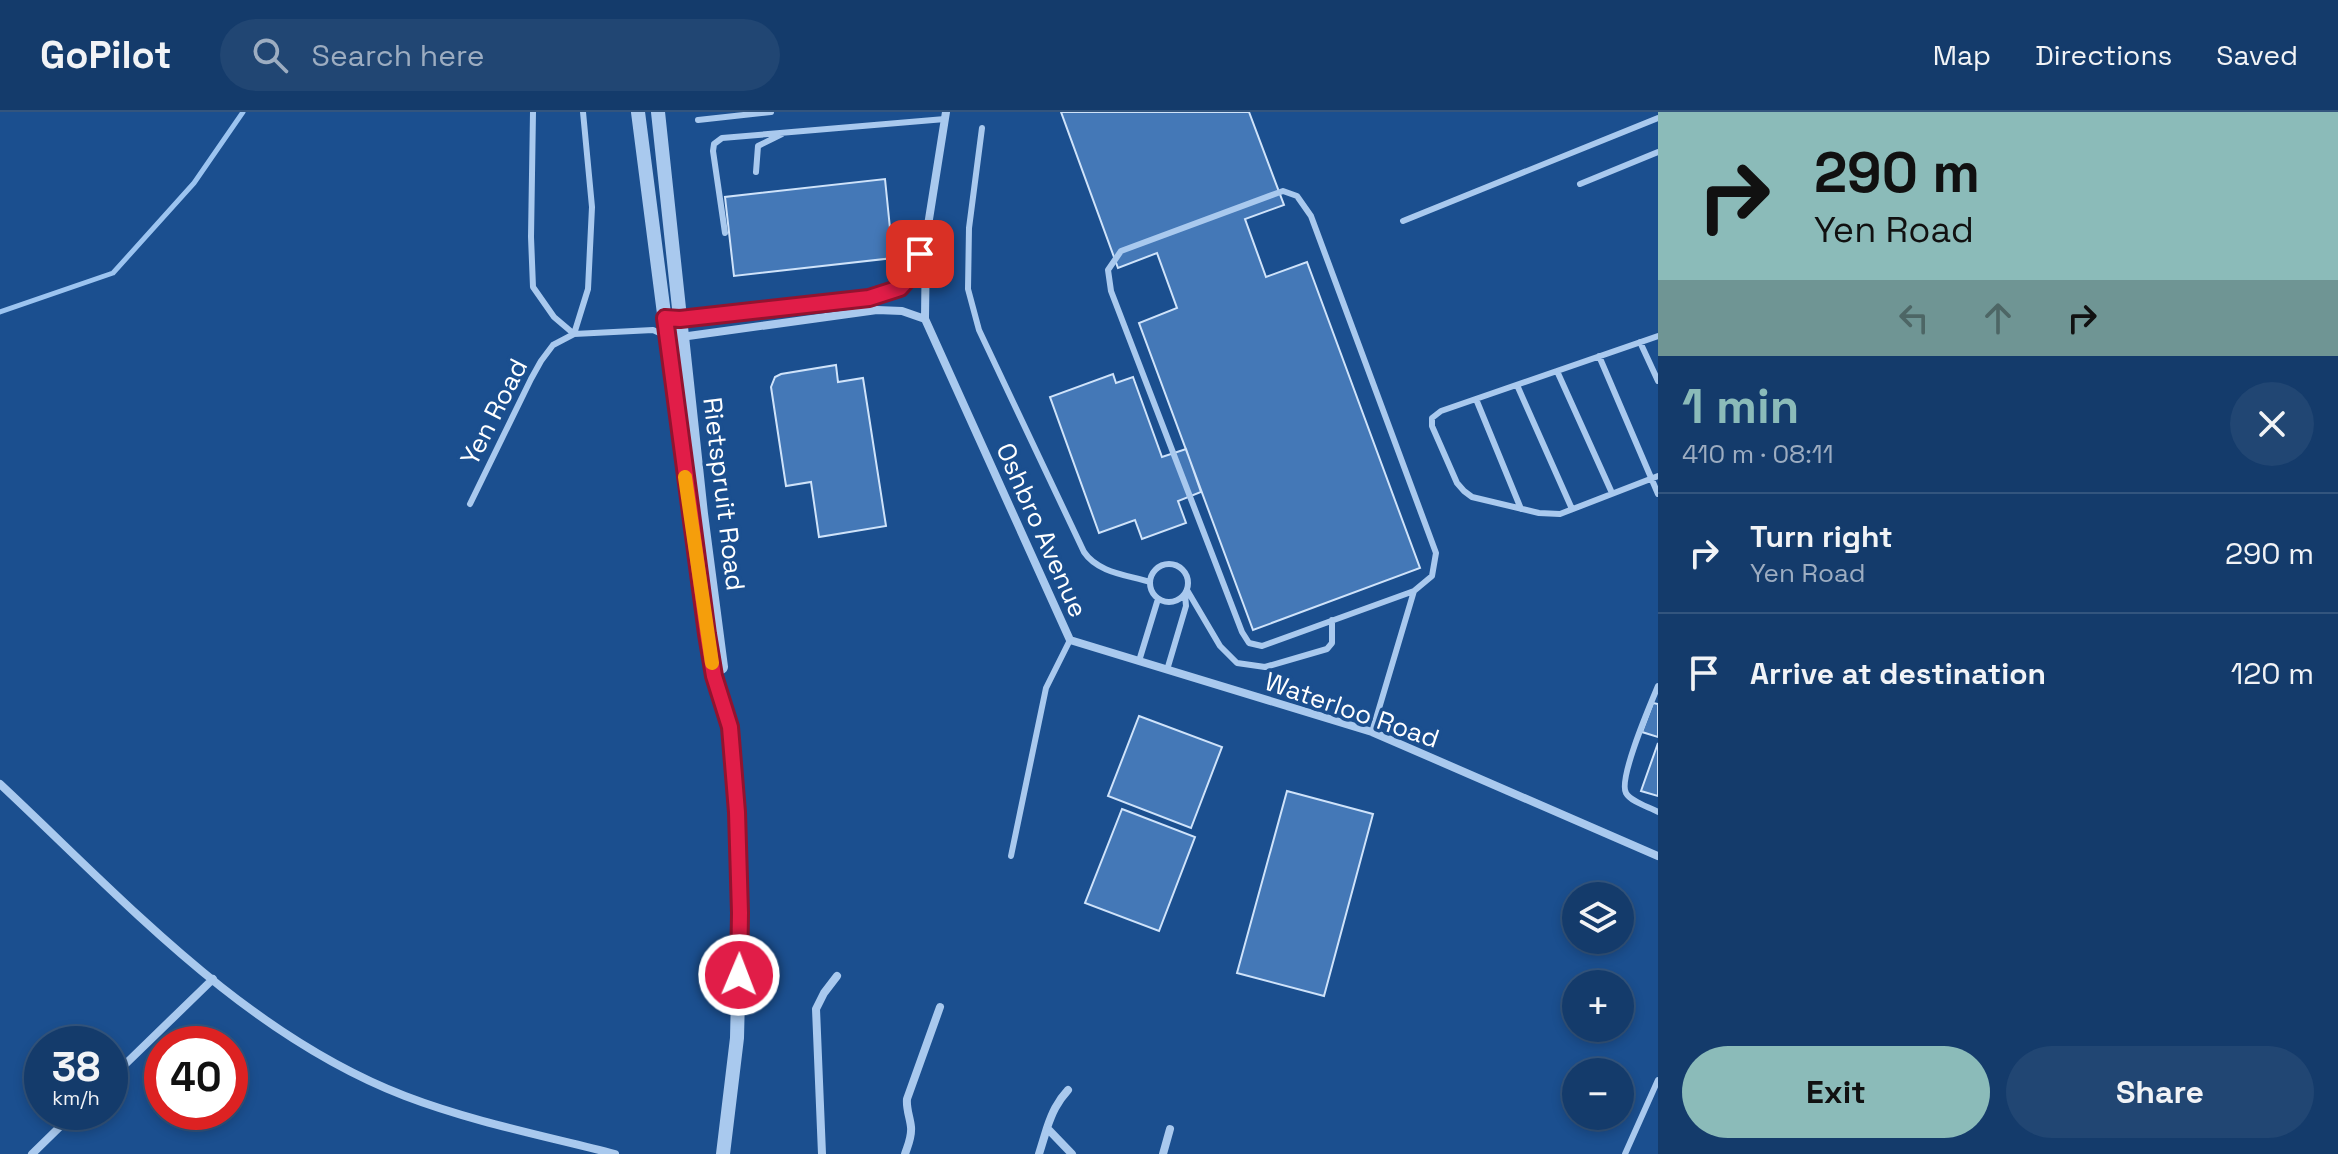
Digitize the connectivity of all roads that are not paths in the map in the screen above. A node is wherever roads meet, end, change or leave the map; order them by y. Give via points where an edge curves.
1 (533, 112) edge
2 (583, 112) edge
3 (638, 112) edge
4 (658, 112) edge
5 (771, 112) edge
6 (945, 115) edge
7 (1658, 119) edge
8 (698, 120) dead end
9 (982, 128) dead end
10 (785, 132) junction
11 (1658, 152) edge
12 (756, 172) dead end
13 (1580, 184) dead end
14 (1403, 221) dead end
15 (725, 233) dead end
16 (926, 238) junction
17 (672, 318) junction
18 (925, 319) junction
19 (653, 330) junction
20 (574, 334) junction
21 (674, 336) junction
22 (1658, 336) edge
23 (1640, 342) junction
24 (1599, 356) junction
25 (1557, 371) junction
26 (1658, 381) edge
27 (1517, 385) junction
28 (1476, 399) junction
29 (1655, 477) edge
30 (1612, 493) junction
31 (1658, 494) edge
32 (470, 504) dead end
33 (1521, 509) junction
34 (1572, 509) junction
35 (1150, 582) junction
36 (1414, 591) junction
37 (1186, 592) junction
38 (1158, 599) junction
39 (1332, 620) junction
40 (1070, 640) junction
41 (1139, 661) junction
42 (1167, 670) junction
43 (1658, 686) edge
44 (1372, 732) junction
45 (0, 784) edge
46 (1658, 812) edge
47 (1011, 856) dead end
48 (1658, 856) edge
49 (837, 976) dead end
50 (213, 979) junction
51 (940, 1007) dead end
52 (128, 1062) edge
53 (1658, 1080) edge
54 (1068, 1090) dead end
55 (1047, 1128) junction
56 (1170, 1129) dead end
57 (57, 1130) edge
58 (32, 1154) edge
59 (615, 1154) edge
60 (723, 1154) edge
61 (822, 1154) edge
62 (905, 1154) edge
63 (1039, 1154) edge
64 (1072, 1154) edge
65 (1163, 1154) edge
66 (1625, 1154) edge

1 - 20 lane via 533,287
2 - 20 lane via 592,207 588,289
3 - 17 street, Rietspruit Road
4 - 17 street, Rietspruit Road
5 - 8 lane
6 - 10 lane
6 - 16 street
7 - 14 lane
9 - 35 lane via 969,228 968,289 979,330 1084,552 1100,567
10 - 12 lane via 758,146
10 - 15 lane via 722,138 714,144
11 - 13 lane
16 - 17 street via 900,288 869,298
16 - 18 street
17 - 19 lane
17 - 21 street, Rietspruit Road
18 - 21 street via 877,310
18 - 40 street, Oshbro Avenue
19 - 20 lane
19 - 21 lane
20 - 32 lane, Yen Road via 553,345 541,361
21 - 60 street, Rietspruit Road via 721,654 719,692 730,727 737,812 737,1038
22 - 23 lane
23 - 24 lane
23 - 26 lane
24 - 25 lane
24 - 29 lane
25 - 27 lane
25 - 30 lane
27 - 28 lane
27 - 34 lane
28 - 33 lane
28 - 33 lane via 1441,411 1432,418 1432,426 1464,491
29 - 30 lane
29 - 31 lane
30 - 34 lane
33 - 34 lane via 1560,514
35 - 37 lane via 1159,567 1170,564 1185,573
35 - 38 lane
36 - 39 lane
36 - 39 lane via 1432,576 1436,553 1311,216 1297,196 1283,191 1121,251 1108,270 1111,291 1242,632 1249,643 1262,646
36 - 44 lane
37 - 38 lane via 1175,601
37 - 39 lane via 1220,646 1244,665 1265,667 1327,649
37 - 42 lane
38 - 41 lane
40 - 41 street, Waterloo Road
40 - 47 lane, Oshbro Avenue via 1046,688
41 - 42 street, Waterloo Road
42 - 44 street, Waterloo Road
43 - 46 lane via 1624,788
44 - 48 street, Waterloo Road
45 - 50 street
49 - 61 street via 816,1009
50 - 52 street
50 - 59 street via 311,1048 403,1095 463,1116
51 - 62 street via 907,1099 912,1129
53 - 66 lane
54 - 55 street
55 - 63 street
55 - 64 street
56 - 65 street
57 - 58 street

